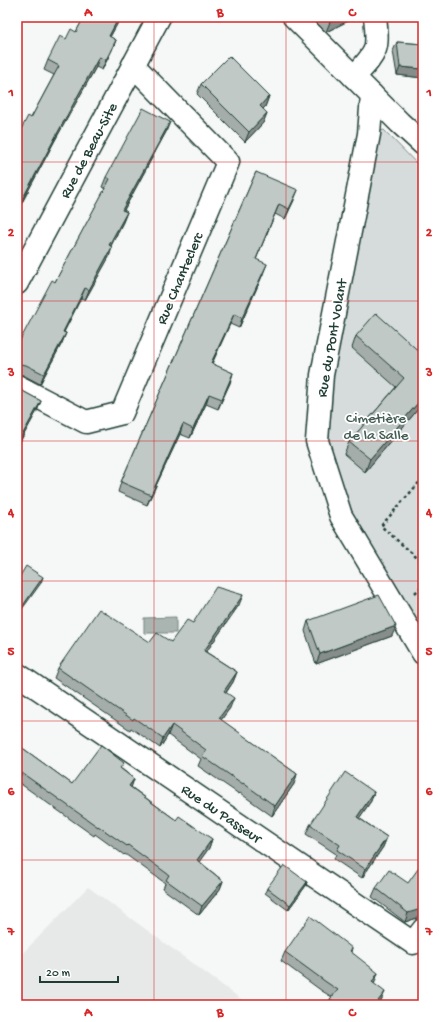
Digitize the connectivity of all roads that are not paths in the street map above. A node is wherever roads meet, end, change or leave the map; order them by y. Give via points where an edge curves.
1 (159, 17) edge
2 (294, 17) edge
3 (375, 17) edge
4 (133, 65) junction
5 (354, 78) junction
6 (372, 95) junction
7 (423, 144) edge
8 (17, 283) edge
9 (17, 386) edge
10 (423, 654) edge
11 (17, 674) edge
12 (423, 930) edge

1 - 4 street, Rue de Beau-Site
2 - 5 street
3 - 5 street via 377,46 369,61
4 - 8 street, Rue de Beau-Site
4 - 9 street, Rue Chanteclerc via 228,162 122,413 86,422
5 - 6 street
6 - 7 street
6 - 10 street, Rue du Pont Volant via 369,134 322,375 317,441 341,516
11 - 12 street, Rue du Passeur via 413,943

